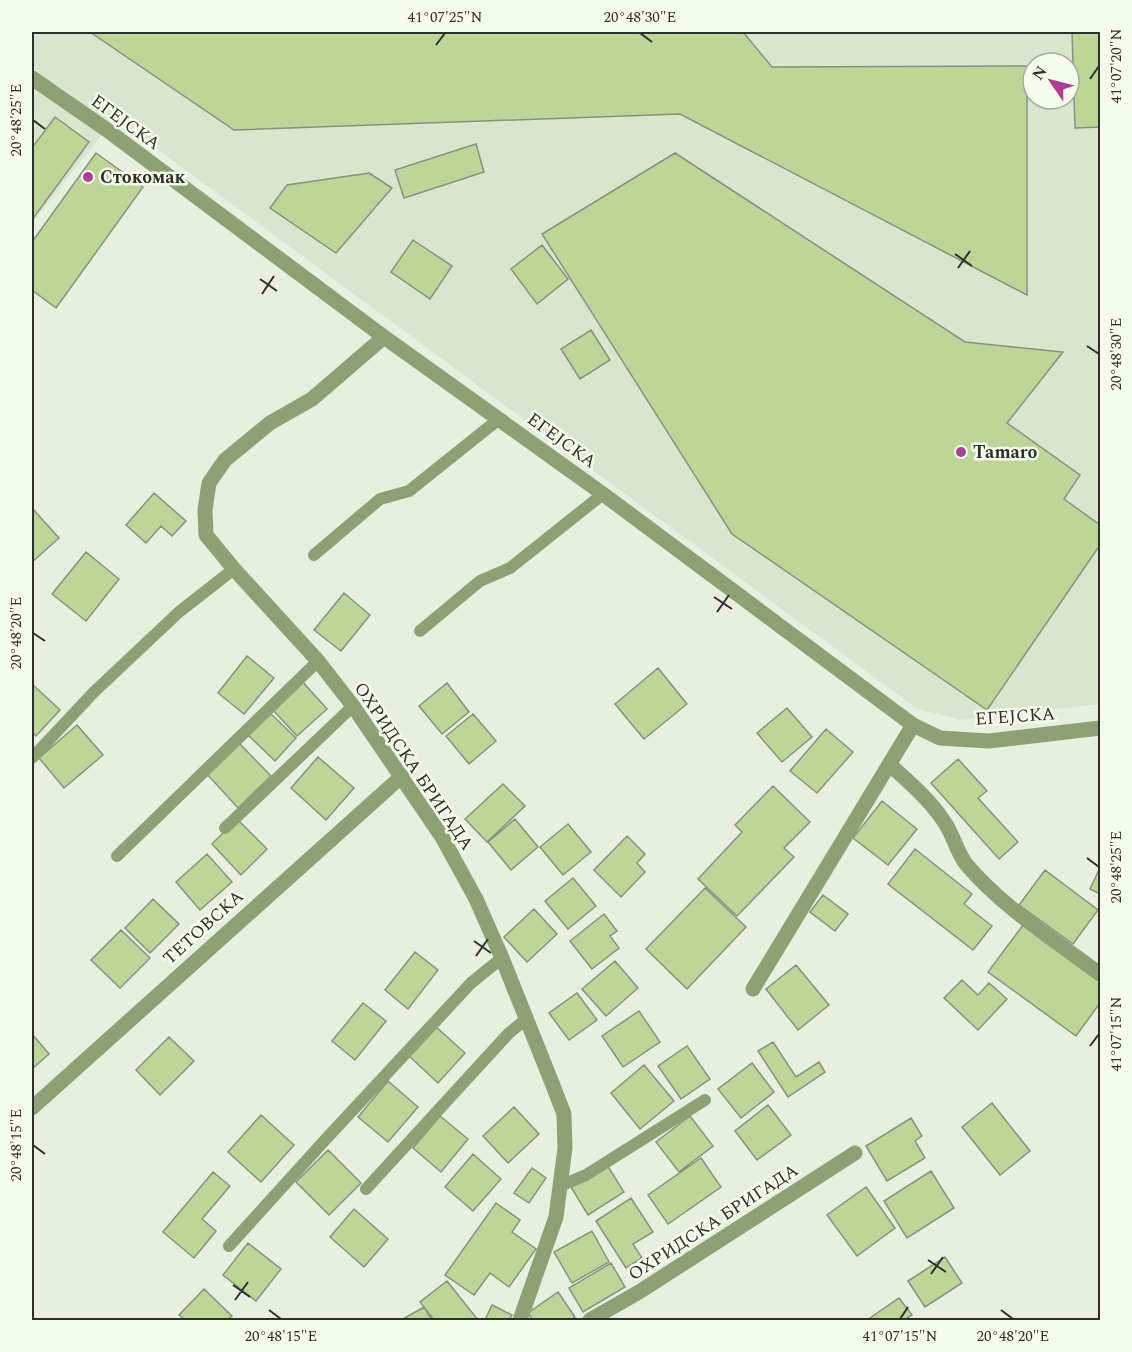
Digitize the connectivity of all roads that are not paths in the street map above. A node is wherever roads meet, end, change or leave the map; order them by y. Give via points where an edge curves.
1 (32, 78) edge
2 (384, 337) junction
3 (499, 419) junction
4 (603, 494) junction
5 (314, 555) dead end
6 (234, 569) junction
7 (420, 631) dead end
8 (318, 661) junction
9 (353, 706) junction
10 (913, 725) junction
11 (1101, 728) edge
12 (32, 758) edge
13 (890, 764) junction
14 (402, 776) junction
15 (225, 828) dead end
16 (117, 856) dead end
17 (502, 958) junction
18 (1101, 975) edge
19 (753, 989) dead end
20 (526, 1019) junction
21 (705, 1100) dead end
22 (32, 1108) edge
23 (855, 1153) dead end
24 (560, 1186) junction
25 (366, 1189) dead end
26 (229, 1246) dead end
27 (520, 1320) edge
28 (590, 1320) edge

1 - 2 street, ЕГЕЈСКА
2 - 3 street, ЕГЕЈСКА
2 - 6 street, ОХРИДСКА БРИГАДА via 312,399 270,423 225,460 209,483 206,535
3 - 4 street, ЕГЕЈСКА
3 - 5 lane via 409,491 380,499
4 - 7 lane via 510,568 480,581
4 - 10 street, ЕГЕЈСКА
6 - 8 street, ОХРИДСКА БРИГАДА
6 - 12 lane via 93,692
8 - 9 street, ОХРИДСКА БРИГАДА
8 - 16 lane
9 - 14 street, ОХРИДСКА БРИГАДА
9 - 15 lane
10 - 11 street, ЕГЕЈСКА via 940,738 989,741
10 - 13 street
13 - 18 street via 944,820 965,863 992,891
13 - 19 street
14 - 17 street, ОХРИДСКА БРИГАДА via 442,837
14 - 22 street, ТЕТОВСКА
17 - 20 street, ОХРИДСКА БРИГАДА
17 - 26 lane via 471,983
20 - 24 street, ОХРИДСКА БРИГАДА via 564,1114
20 - 25 lane
21 - 24 lane via 586,1175
23 - 28 street, ОХРИДСКА БРИГАДА
24 - 27 street, ОХРИДСКА БРИГАДА via 556,1217

